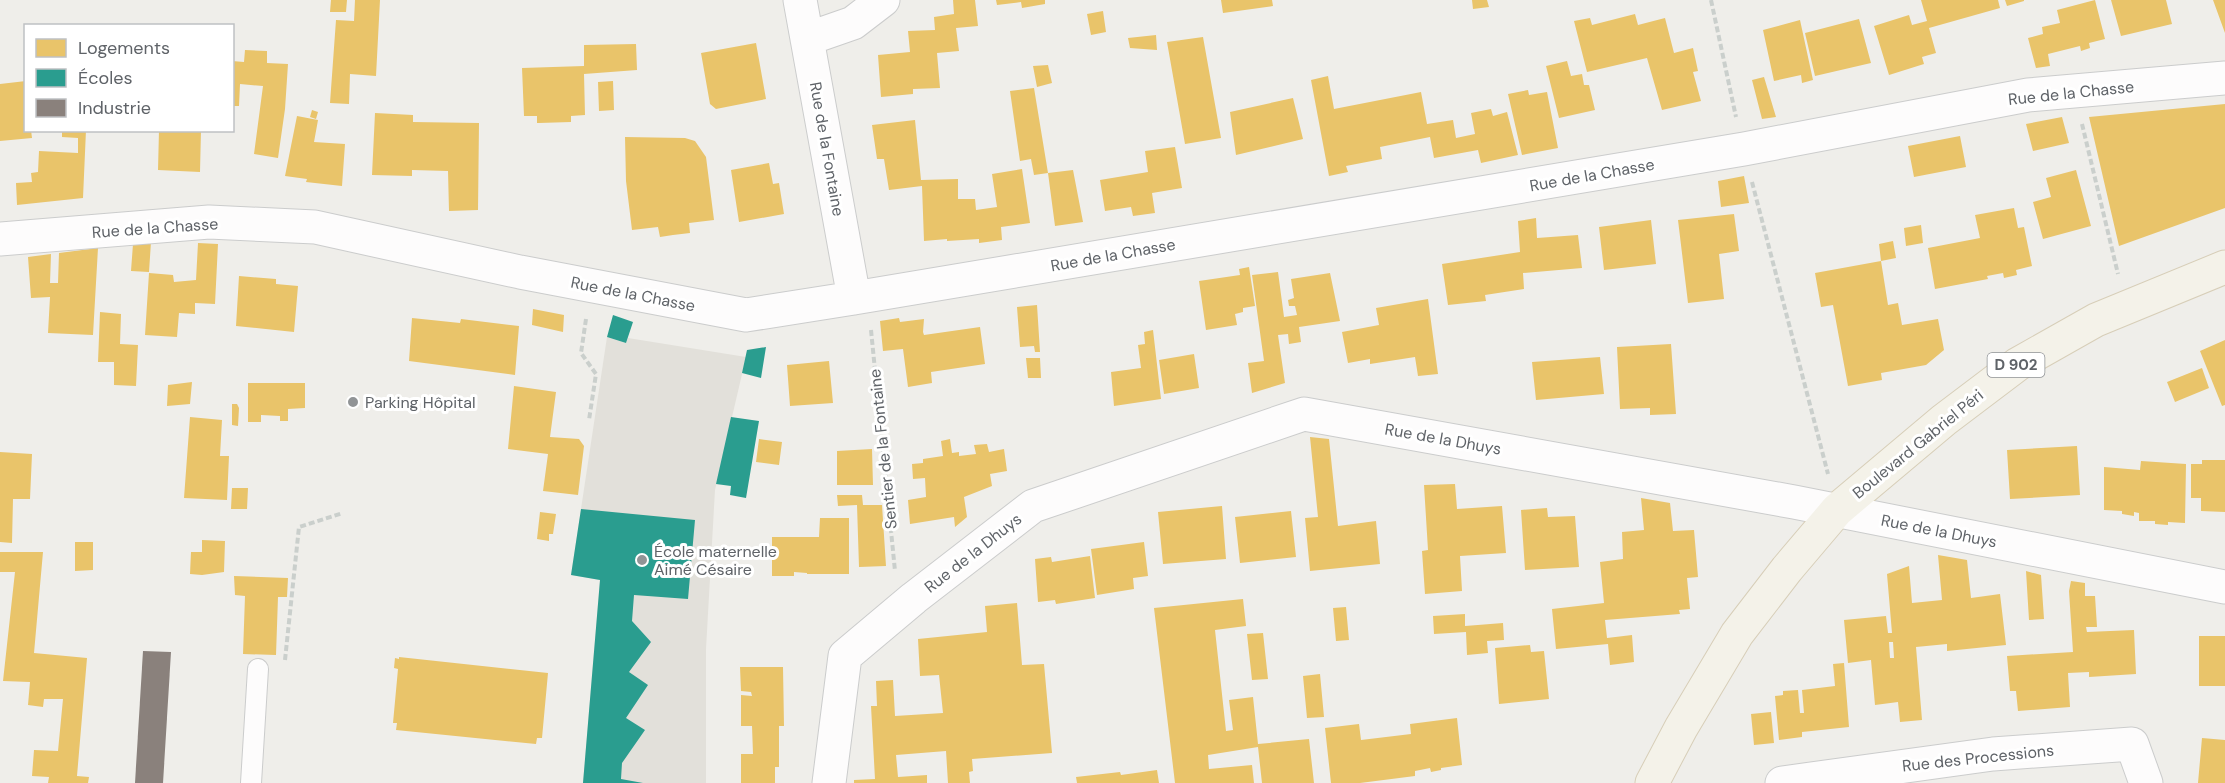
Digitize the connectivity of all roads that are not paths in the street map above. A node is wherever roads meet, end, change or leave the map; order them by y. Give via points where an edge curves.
1 (800, 0) edge
2 (883, 0) edge
3 (807, 39) junction
4 (2225, 78) edge
5 (0, 239) edge
6 (2225, 267) edge
7 (854, 298) junction
8 (1837, 510) junction
9 (2225, 587) edge
10 (258, 669) road end
11 (251, 783) edge
12 (829, 783) edge
13 (1652, 783) edge
14 (1782, 783) edge
15 (2146, 783) edge

1 - 3 street, Rue de la Fontaine
2 - 3 street via 853,23
3 - 7 street, Rue de la Fontaine
4 - 7 street, Rue de la Chasse via 2028,95 1744,150
5 - 7 street, Rue de la Chasse via 209,222 315,227 520,272 746,315
6 - 8 main road, Boulevard Gabriel Péri / D 902 via 2096,320 2018,364
8 - 9 street, Rue de la Dhuys
8 - 12 street, Rue de la Dhuys via 1305,414 1034,506 915,598 845,656
8 - 13 main road, D 902 via 1737,634
10 - 11 lane
14 - 15 street, Rue des Processions via 1993,754 2133,744

